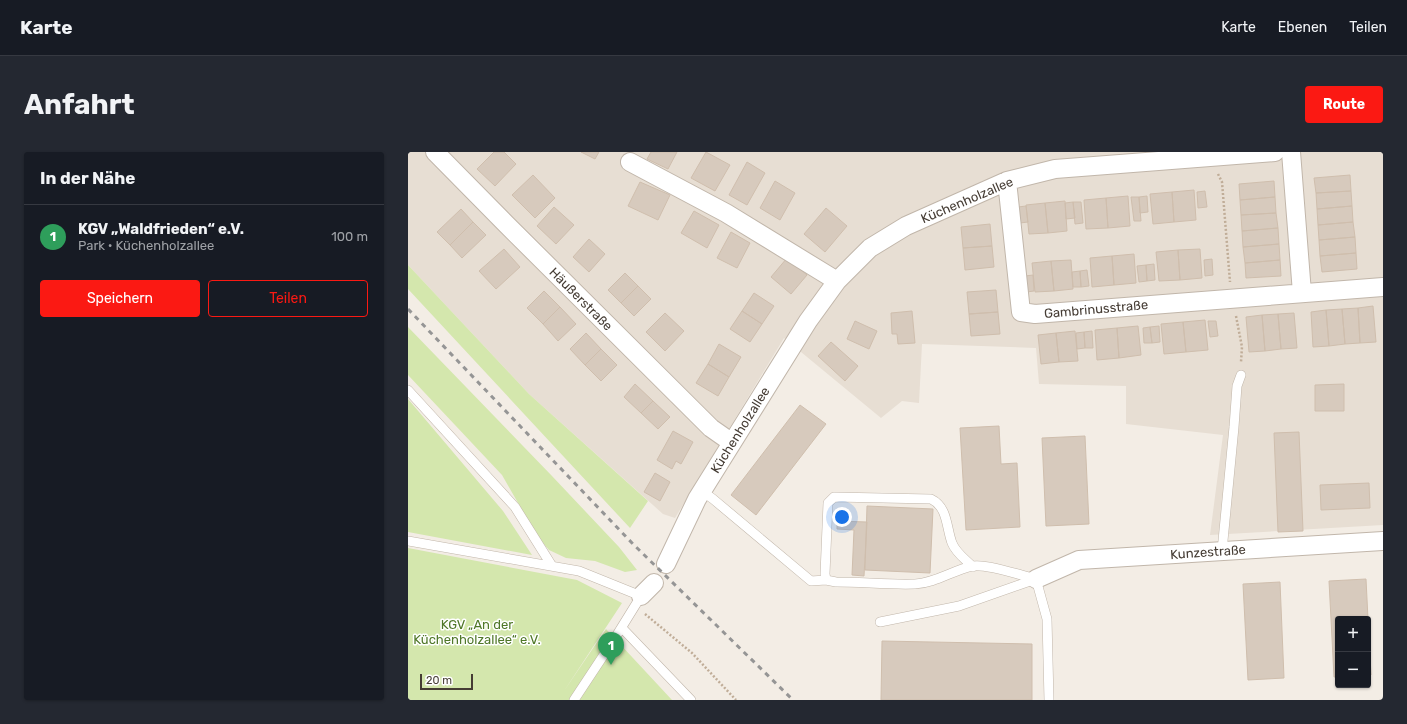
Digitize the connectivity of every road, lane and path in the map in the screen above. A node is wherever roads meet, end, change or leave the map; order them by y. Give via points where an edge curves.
1 (435, 152) edge
2 (1275, 152) edge
3 (1291, 152) edge
4 (1210, 154) edge
5 (630, 162) dead end
6 (1007, 181) junction
7 (837, 281) junction
8 (1383, 287) edge
9 (1302, 294) junction
10 (1231, 298) junction
11 (1241, 375) joint
12 (408, 390) edge
13 (732, 442) junction
14 (702, 491) junction
15 (408, 541) edge
16 (1383, 541) edge
17 (1222, 551) junction
18 (666, 564) dead end
19 (552, 566) junction
20 (973, 566) junction
21 (1036, 579) junction
22 (826, 580) junction
23 (654, 582) dead end
24 (639, 601) junction
25 (880, 622) dead end
26 (622, 628) junction
27 (574, 700) edge
28 (691, 700) edge
29 (736, 700) edge
30 (1049, 700) edge

1 - 13 street, Häußerstraße via 711,428
2 - 4 street, Küchenholzallee
3 - 9 street
4 - 6 street, Küchenholzallee via 1055,168
4 - 10 path via 1222,182
5 - 7 street via 726,212
6 - 7 street, Küchenholzallee via 906,226 870,248
6 - 10 street, Gambrinusstraße via 1021,312 1035,314
7 - 13 street, Küchenholzallee via 808,321
8 - 9 street, Gambrinusstraße
9 - 10 street, Gambrinusstraße
10 - 11 path via 1242,347
11 - 17 lane via 1237,386
12 - 19 lane via 515,507
13 - 14 street, Küchenholzallee
14 - 18 street, Küchenholzallee
14 - 22 lane via 811,581
15 - 19 lane
16 - 17 street, Kunzestraße
17 - 21 street, Kunzestraße via 1079,560
19 - 24 lane via 579,571
20 - 21 lane via 988,567
20 - 22 lane via 936,580 916,584
20 - 22 lane via 953,544 942,508 931,499 834,497 828,503
21 - 25 lane via 959,606
21 - 30 lane via 1047,619
23 - 24 street
24 - 26 lane
24 - 29 path
26 - 27 lane
26 - 28 lane

